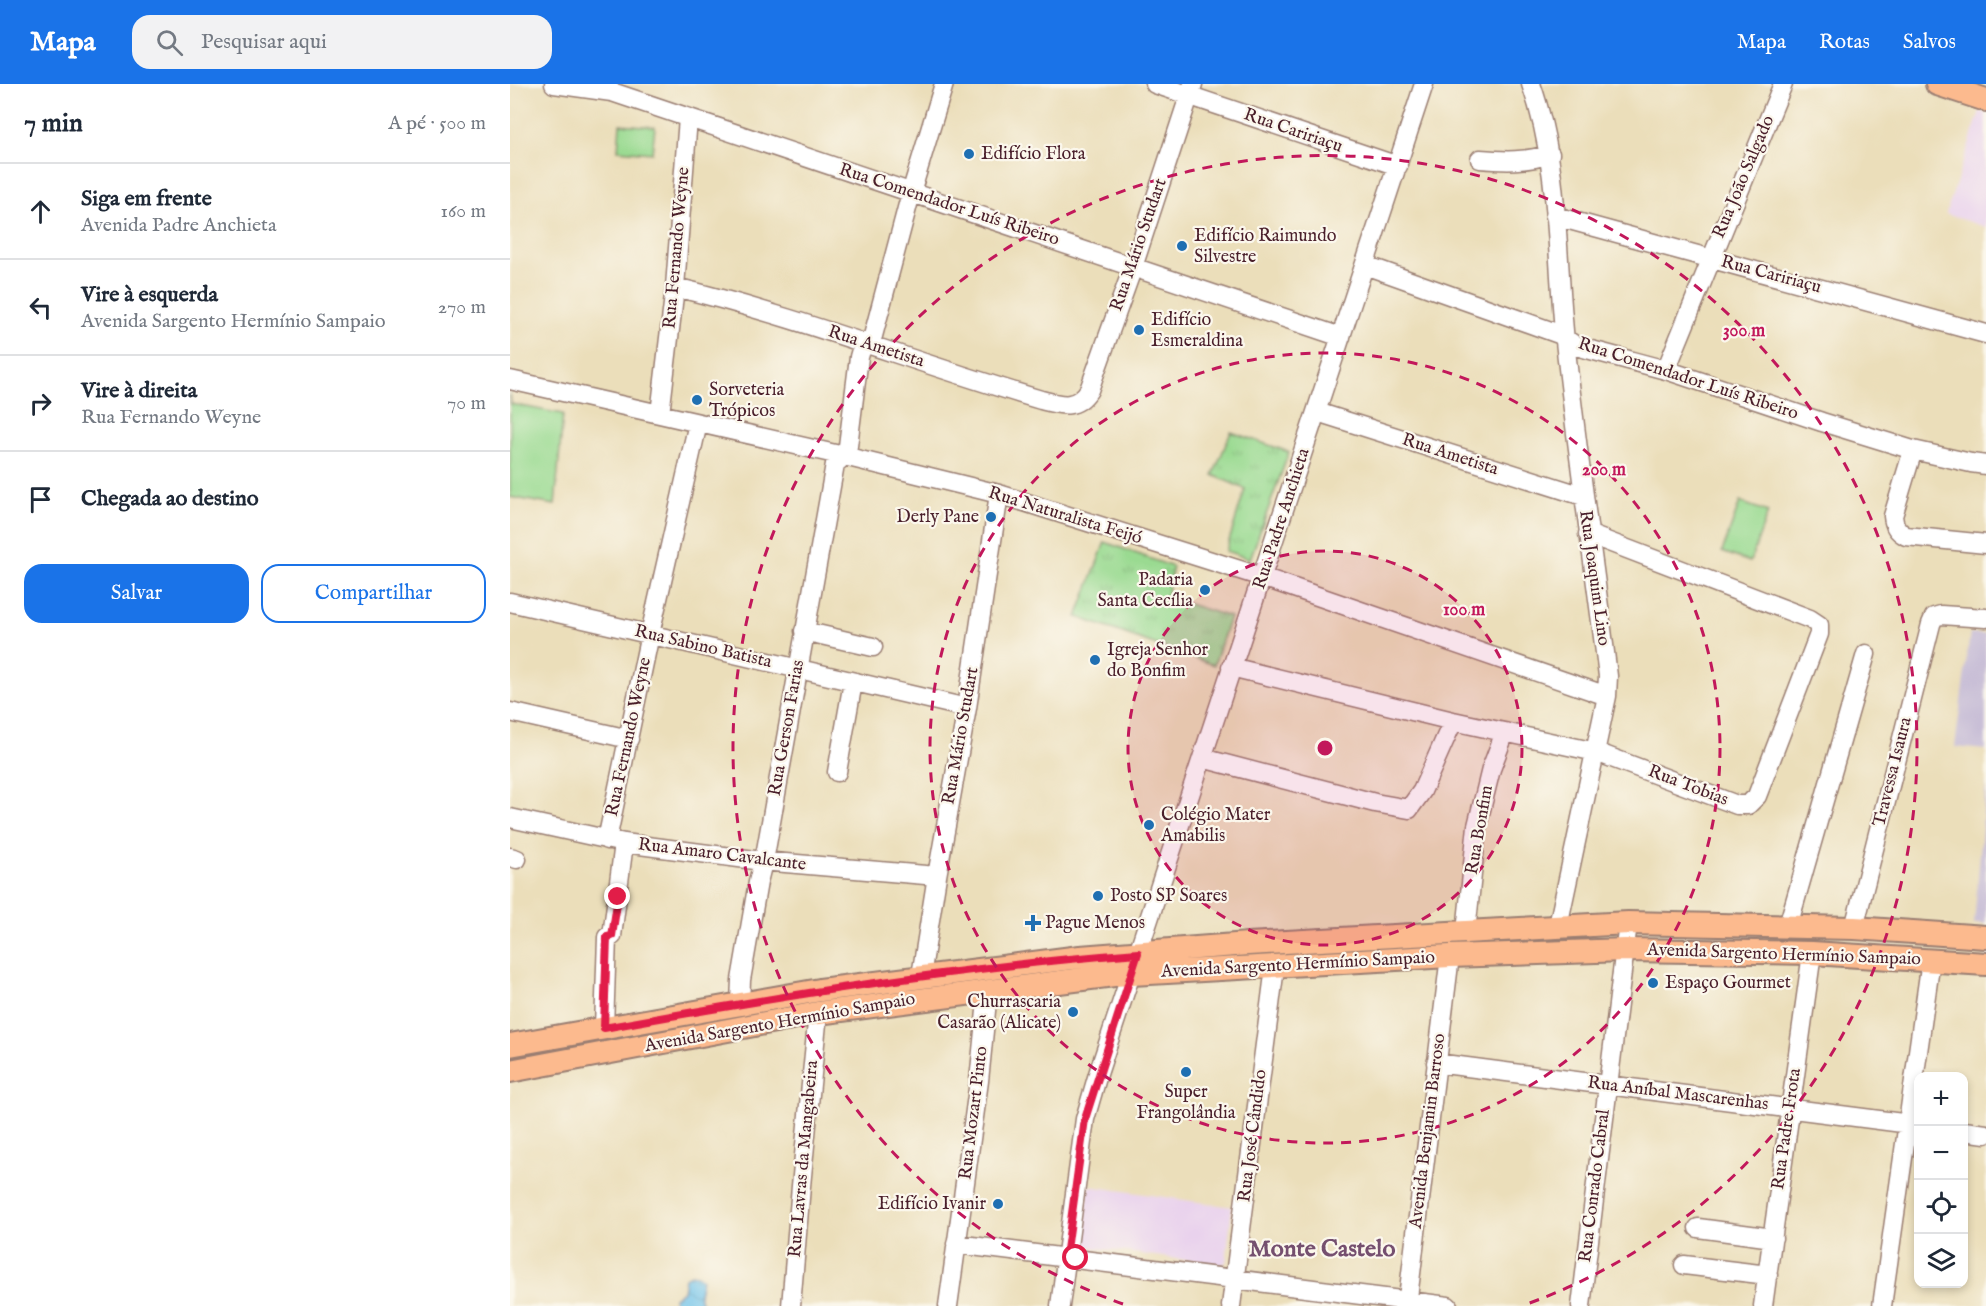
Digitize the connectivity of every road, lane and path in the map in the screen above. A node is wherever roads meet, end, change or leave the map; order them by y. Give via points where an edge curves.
1 (554, 84) edge
2 (944, 84) edge
3 (1155, 84) edge
4 (1424, 84) edge
5 (1531, 84) edge
6 (1783, 84) edge
7 (1937, 84) edge
8 (612, 88) edge
9 (1191, 90) edge
10 (1986, 100) edge
11 (688, 118) junction
12 (1550, 154) junction
13 (1480, 159) dead end
14 (1398, 166) junction
15 (911, 193) junction
16 (1556, 216) junction
17 (1710, 258) junction
18 (1365, 265) junction
19 (1133, 267) junction
20 (675, 287) junction
21 (1986, 334) edge
22 (1341, 337) junction
23 (1565, 339) junction
24 (865, 344) junction
25 (1666, 370) junction
26 (510, 380) edge
27 (1077, 402) joint
28 (1317, 412) junction
29 (660, 414) junction
30 (698, 423) junction
31 (1913, 450) junction
32 (844, 456) junction
33 (1986, 465) edge
34 (999, 494) junction
35 (1583, 496) junction
36 (1588, 534) junction
37 (1986, 544) edge
38 (1262, 578) junction
39 (510, 602) edge
40 (1986, 618) edge
41 (804, 631) junction
42 (650, 634) junction
43 (873, 647) dead end
44 (1866, 654) dead end
45 (1232, 667) junction
46 (797, 669) junction
47 (853, 682) junction
48 (1607, 696) junction
49 (967, 708) junction
50 (510, 712) edge
51 (1453, 721) junction
52 (1505, 732) junction
53 (629, 739) junction
54 (1596, 752) junction
55 (1202, 758) junction
56 (837, 772) dead end
57 (510, 818) edge
58 (616, 842) junction
59 (762, 861) junction
60 (937, 876) junction
61 (1628, 923) junction
62 (1558, 926) junction
63 (1788, 926) junction
64 (1854, 928) junction
65 (1466, 932) junction
66 (1986, 937) edge
67 (1625, 950) junction
68 (1138, 953) junction
69 (1812, 953) junction
70 (1450, 956) junction
71 (1931, 960) junction
72 (1986, 964) edge
73 (1275, 967) junction
74 (1131, 975) junction
75 (921, 976) junction
76 (988, 991) junction
77 (740, 1003) junction
78 (818, 1013) junction
79 (604, 1028) junction
80 (510, 1045) edge
81 (1436, 1063) junction
82 (510, 1071) edge
83 (1919, 1072) edge
84 (1608, 1085) junction
85 (1790, 1108) junction
86 (1914, 1125) edge
87 (1968, 1132) edge
88 (1986, 1134) edge
89 (1698, 1228) dead end
90 (1773, 1238) junction
91 (956, 1244) junction
92 (1066, 1257) junction
93 (1684, 1265) dead end
94 (1768, 1275) junction
95 (1234, 1278) junction
96 (1407, 1304) edge
97 (791, 1306) edge
98 (948, 1306) edge
99 (1060, 1306) edge
100 (1231, 1306) edge
101 (1448, 1306) edge
102 (1581, 1306) edge
103 (1763, 1306) edge
104 (1882, 1306) edge

1 - 8 street, Rua Comendador Luís Ribeiro
2 - 15 street, Rua Gerson Farias
3 - 9 street, Rua Caririaçu
4 - 14 street, Rua Padre Anchieta
5 - 12 street, Rua Joaquim Lino
6 - 17 street, Rua João Salgado
7 - 10 main road
8 - 11 street, Rua Comendador Luís Ribeiro
9 - 14 street, Rua Caririaçu
9 - 19 street, Rua Mário Studart
11 - 15 street, Rua Comendador Luís Ribeiro
11 - 20 street, Rua Fernando Weyne
12 - 13 street via 1505,162
12 - 16 street, Rua Joaquim Lino
14 - 18 street, Rua Padre Anchieta
15 - 19 street, Rua Comendador Luís Ribeiro
15 - 24 street, Rua Gerson Farias via 873,336
16 - 17 street, Rua Caririaçu
16 - 23 street, Rua Joaquim Lino
17 - 21 street, Rua Caririaçu
17 - 25 street, Rua João Salgado
18 - 22 street, Rua Padre Anchieta
18 - 23 street, Rua Comendador Luís Ribeiro
19 - 22 street, Rua Comendador Luís Ribeiro
19 - 27 street, Rua Mário Studart via 1089,390
20 - 24 street, Rua Ametista
20 - 29 street, Rua Fernando Weyne
22 - 28 street, Rua Padre Anchieta
23 - 25 street, Rua Comendador Luís Ribeiro via 1576,346
23 - 35 street, Rua Joaquim Lino
24 - 27 street, Rua Ametista via 1041,400 1056,404
24 - 32 street, Rua Gerson Farias via 857,369
25 - 31 street, Rua Comendador Luís Ribeiro
26 - 29 street, Rua Naturalista Feijó
28 - 35 street, Rua Ametista
28 - 38 street, Rua Padre Anchieta
29 - 30 street, Rua Naturalista Feijó
30 - 32 street, Rua Naturalista Feijó
30 - 42 street, Rua Fernando Weyne
31 - 33 street, Rua Comendador Luís Ribeiro
31 - 37 street via 1893,516 1898,531 1906,536
32 - 34 street, Rua Naturalista Feijó
32 - 41 street, Rua Gerson Farias via 835,464
34 - 38 street, Rua Naturalista Feijó
34 - 49 street, Rua Mário Studart
35 - 36 street, Rua Joaquim Lino
36 - 48 street, Rua Joaquim Lino via 1608,676
36 - 54 street, Rua Tobias via 1816,621 1819,629 1757,796 1748,805 1737,805
38 - 45 street, Rua Padre Anchieta
38 - 48 street, Rua Naturalista Feijó
39 - 42 street, Rua Sabino Batista
40 - 64 street, Travessa Isaura via 1934,617 1928,630
41 - 43 street
41 - 46 street, Rua Gerson Farias
42 - 46 street, Rua Sabino Batista
42 - 53 street, Rua Fernando Weyne
44 - 63 street
45 - 51 street, Rua Tobias
45 - 55 street, Rua Padre Anchieta
46 - 47 street, Rua Sabino Batista
46 - 59 street, Rua Gerson Farias
47 - 49 street, Rua Sabino Batista
47 - 56 street
48 - 54 street, Rua Joaquim Lino
49 - 60 street, Rua Mário Studart
50 - 53 street
51 - 52 street, Rua Tobias
51 - 55 street via 1422,791 1409,808 1375,803
52 - 54 street, Rua Tobias
52 - 65 street, Rua Bonfim via 1477,826
53 - 58 street, Rua Fernando Weyne
54 - 62 street, Rua Joaquim Lino
55 - 68 street, Rua Padre Anchieta
57 - 58 street, Rua Amaro Cavalcante
58 - 59 street, Rua Amaro Cavalcante
58 - 79 street, Rua Fernando Weyne
59 - 60 street, Rua Amaro Cavalcante
59 - 77 street, Rua Gerson Farias
60 - 75 street, Rua Mário Studart
61 - 62 main road, Avenida Sargento Hermínio Sampaio
61 - 63 main road, Avenida Sargento Hermínio Sampaio
61 - 67 street, Rua Conrado Cabral
62 - 65 main road, Avenida Sargento Hermínio Sampaio
63 - 64 main road, Avenida Sargento Hermínio Sampaio
64 - 66 main road, Avenida Sargento Hermínio Sampaio
65 - 68 main road, Avenida Sargento Hermínio Sampaio
67 - 69 main road, Avenida Sargento Hermínio Sampaio
67 - 70 main road, Avenida Sargento Hermínio Sampaio
67 - 84 street, Rua Conrado Cabral
68 - 74 street, Rua Padre Anchieta
68 - 75 main road, Avenida Sargento Hermínio Sampaio
69 - 71 main road, Avenida Sargento Hermínio Sampaio
69 - 85 street, Rua Padre Frota
70 - 73 main road, Avenida Sargento Hermínio Sampaio
70 - 81 street, Avenida Benjamin Barroso
71 - 72 main road, Avenida Sargento Hermínio Sampaio
71 - 83 street
73 - 74 main road, Avenida Sargento Hermínio Sampaio
73 - 95 street, Rua José Cândido
74 - 76 main road, Avenida Sargento Hermínio Sampaio
74 - 92 street, Rua Padre Anchieta via 1085,1119
75 - 77 main road, Avenida Sargento Hermínio Sampaio
76 - 78 main road, Avenida Sargento Hermínio Sampaio
76 - 91 street, Rua Mozart Pinto
77 - 79 main road, Avenida Sargento Hermínio Sampaio
78 - 82 main road, Avenida Sargento Hermínio Sampaio
78 - 97 street, Rua Lavras da Mangabeira
79 - 80 main road, Avenida Sargento Hermínio Sampaio
81 - 84 street, Rua Aníbal Mascarenhas
81 - 96 street, Avenida Benjamin Barroso
84 - 85 street, Rua Aníbal Mascarenhas
84 - 102 street, Rua Conrado Cabral
85 - 86 street, Rua Aníbal Mascarenhas
85 - 90 street, Rua Padre Frota
86 - 104 street
87 - 88 street
89 - 90 street
90 - 94 street, Rua Padre Frota
91 - 92 street
91 - 98 street, Rua Mozart Pinto
92 - 95 street
92 - 99 street, Rua Padre Anchieta
93 - 94 street
94 - 103 street, Rua Padre Frota
95 - 96 street
95 - 100 street, Rua José Cândido
96 - 101 street

